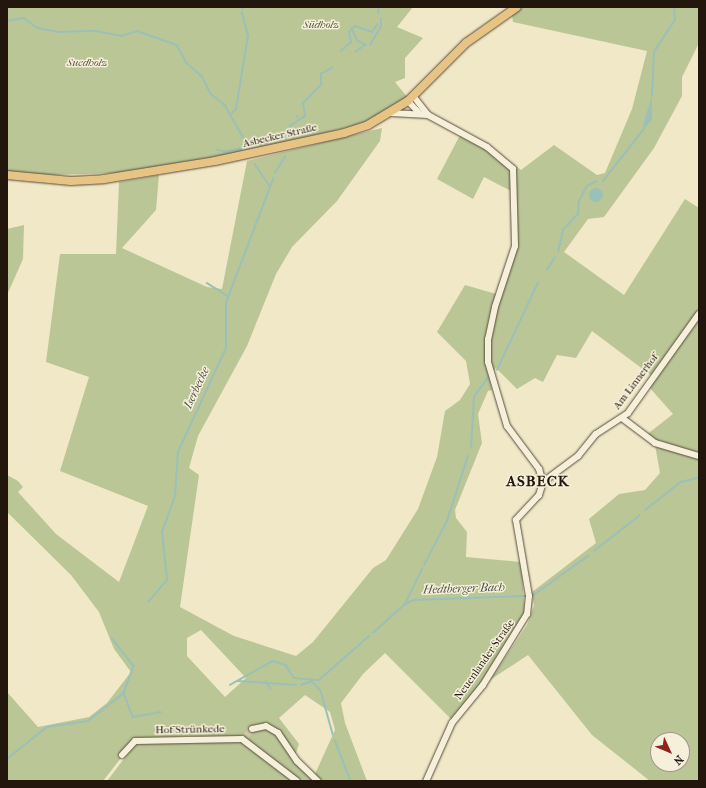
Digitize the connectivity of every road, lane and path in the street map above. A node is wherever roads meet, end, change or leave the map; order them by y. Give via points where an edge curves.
1 (517, 7) edge
2 (411, 99) junction
3 (391, 112) junction
4 (419, 113) junction
5 (428, 115) junction
6 (7, 175) edge
7 (699, 314) edge
8 (622, 418) junction
9 (699, 456) edge
10 (543, 482) junction
11 (252, 730) dead end
12 (122, 755) dead end
13 (297, 781) edge
14 (318, 781) edge
15 (426, 781) edge

1 - 2 main road, Asbecker Straße via 466,44
2 - 3 main road, Asbecker Straße
2 - 4 street
2 - 5 street
3 - 4 street
3 - 6 main road, Asbecker Straße via 344,133 215,162 89,180
4 - 5 street
5 - 10 street via 487,147 513,169 515,246 493,315 488,362 507,426 539,469
7 - 8 street, Am Linnerhof
8 - 9 street via 655,443
8 - 10 street, Am Linnerhof via 596,434 578,456 554,477
10 - 15 street, Neuenlander Straße via 539,495 516,520 529,596 527,614 483,685 452,723
11 - 14 street via 266,726 278,733 297,761
12 - 13 street, Hof Strünkede via 135,741 244,738

